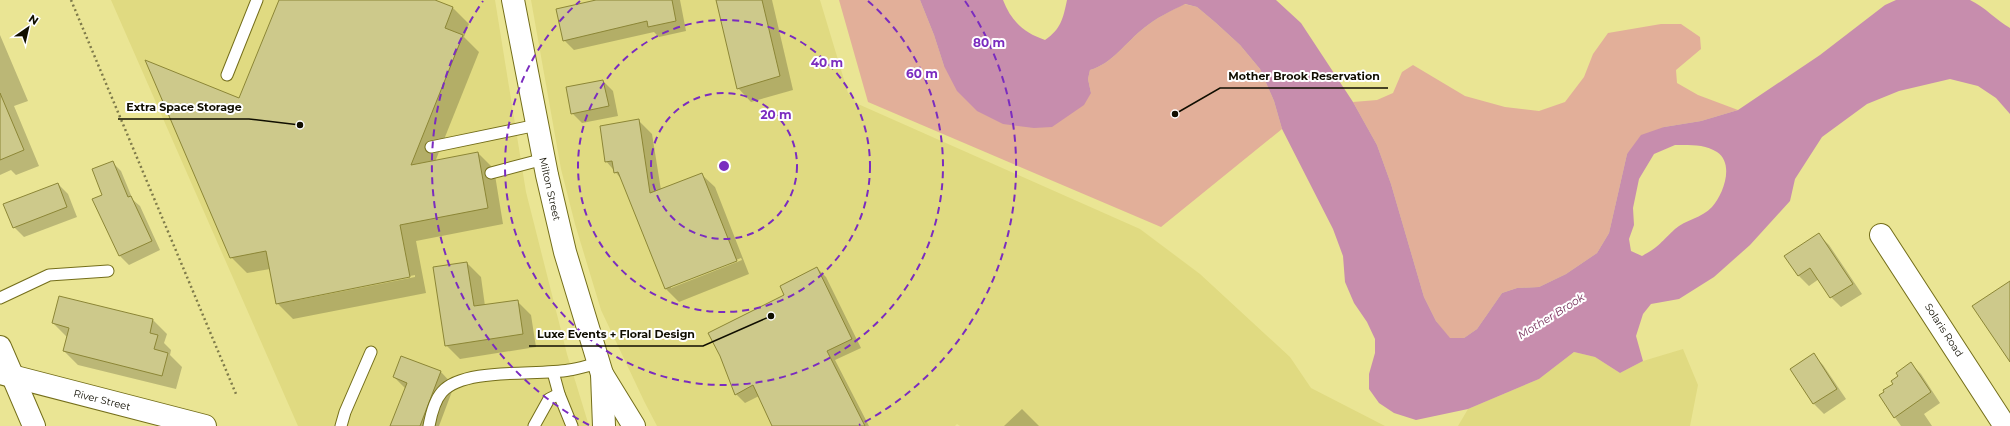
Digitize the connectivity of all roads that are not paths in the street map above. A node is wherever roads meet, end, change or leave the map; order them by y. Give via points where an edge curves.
1 (257, 0) edge
2 (513, 0) edge
3 (227, 75) dead end
4 (537, 125) junction
5 (431, 147) dead end
6 (544, 159) junction
7 (491, 172) dead end
8 (1881, 235) dead end
9 (108, 271) dead end
10 (0, 298) edge
11 (0, 347) edge
12 (371, 352) dead end
13 (600, 369) junction
14 (553, 372) junction
15 (6, 375) edge
16 (559, 394) junction
17 (34, 426) edge
18 (205, 426) edge
19 (341, 426) edge
20 (428, 426) edge
21 (534, 426) edge
22 (572, 426) edge
23 (604, 426) edge
24 (634, 426) edge
25 (2005, 426) edge

1 - 3 lane
2 - 4 street, Milton Street
4 - 5 lane
4 - 6 street, Milton Street
6 - 7 lane
6 - 13 street, Milton Street via 565,252
8 - 25 street, Solaris Road
9 - 10 lane via 49,275
11 - 15 street
12 - 19 lane
13 - 14 lane
13 - 23 street, Milton Street
13 - 24 street, Milton Street
14 - 16 lane
14 - 20 lane via 479,376 453,383 441,392
15 - 17 street
15 - 18 street, River Street
16 - 21 lane via 549,398
16 - 22 lane

